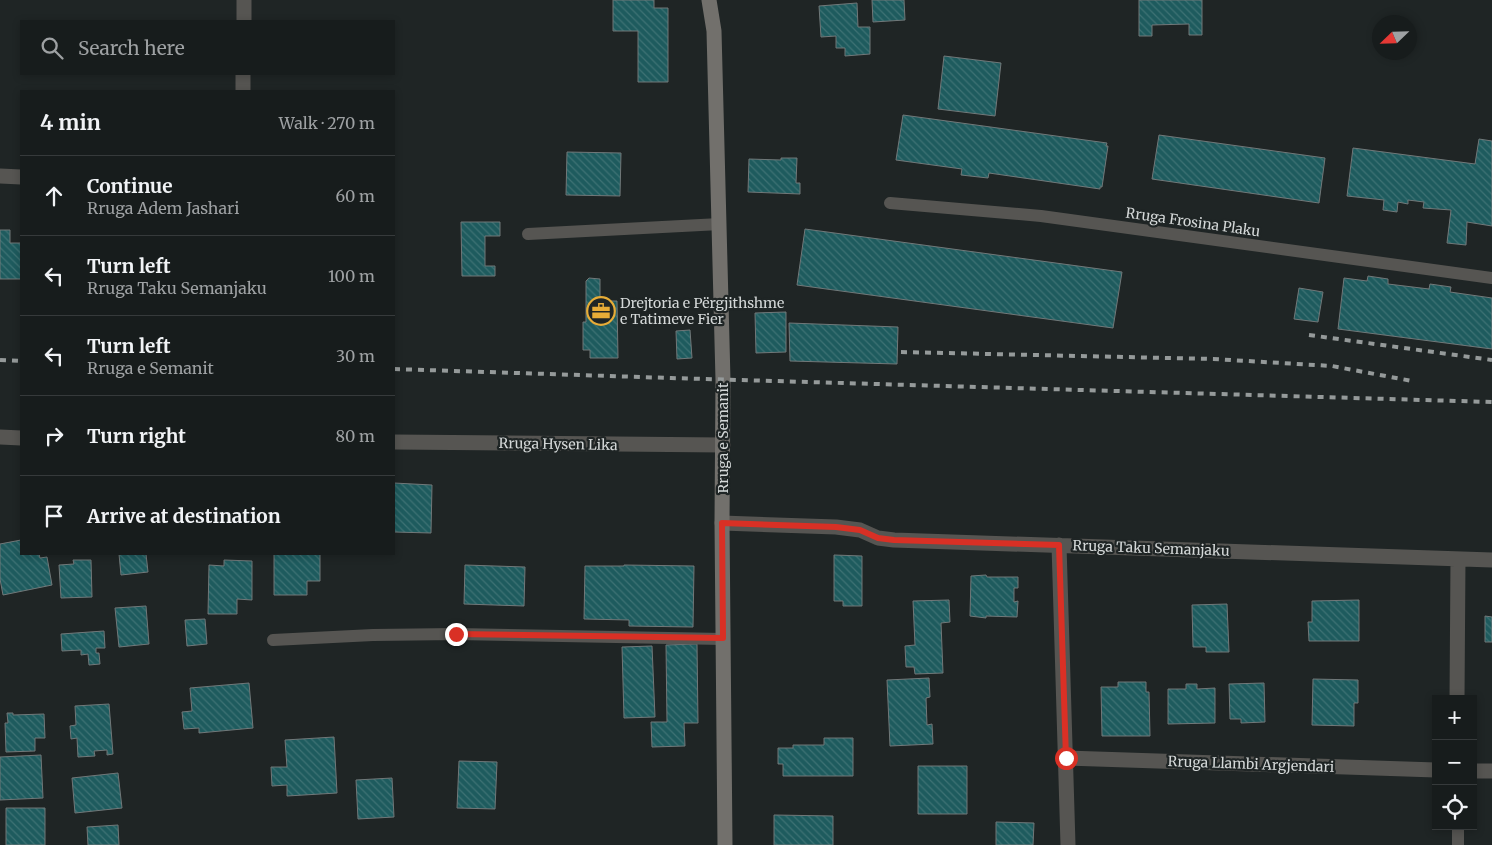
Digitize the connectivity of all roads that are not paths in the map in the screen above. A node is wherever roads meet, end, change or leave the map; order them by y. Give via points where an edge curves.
1 (244, 0) edge
2 (709, 0) edge
3 (719, 0) edge
4 (244, 20) edge
5 (714, 31) junction
6 (243, 75) edge
7 (243, 90) edge
8 (0, 176) edge
9 (20, 177) edge
10 (890, 203) dead end
11 (720, 224) junction
12 (528, 234) dead end
13 (1492, 278) edge
14 (0, 437) edge
15 (20, 438) edge
16 (395, 442) edge
17 (723, 445) junction
18 (722, 523) junction
19 (1059, 545) junction
20 (1458, 559) junction
21 (1492, 560) edge
22 (723, 638) junction
23 (272, 640) dead end
24 (1456, 695) edge
25 (1066, 758) junction
26 (1432, 770) edge
27 (1477, 771) edge
28 (1492, 771) edge
29 (1458, 830) edge
30 (725, 845) edge
31 (1068, 845) edge
32 (1458, 845) edge

1 - 4 street
2 - 5 main road, Rruga e Semanit
3 - 5 main road, Rruga e Semanit
5 - 11 main road, Rruga e Semanit
6 - 7 street
8 - 9 street
10 - 13 lane, Rruga Frosina Plaku via 1041,216
11 - 12 lane
11 - 17 main road, Rruga e Semanit
14 - 15 street
16 - 17 street, Rruga Hysen Lika
17 - 18 main road, Rruga e Semanit
18 - 19 street, Rruga Taku Semanjaku via 836,527 894,540
18 - 22 main road, Rruga e Semanit
19 - 20 street, Rruga Taku Semanjaku
19 - 25 street
20 - 21 street, Rruga Taku Semanjaku
20 - 24 street
22 - 23 lane via 456,634
22 - 30 main road, Rruga e Semanit
25 - 26 street, Rruga Llambi Argjendari
25 - 31 street
27 - 28 street
29 - 32 lane

